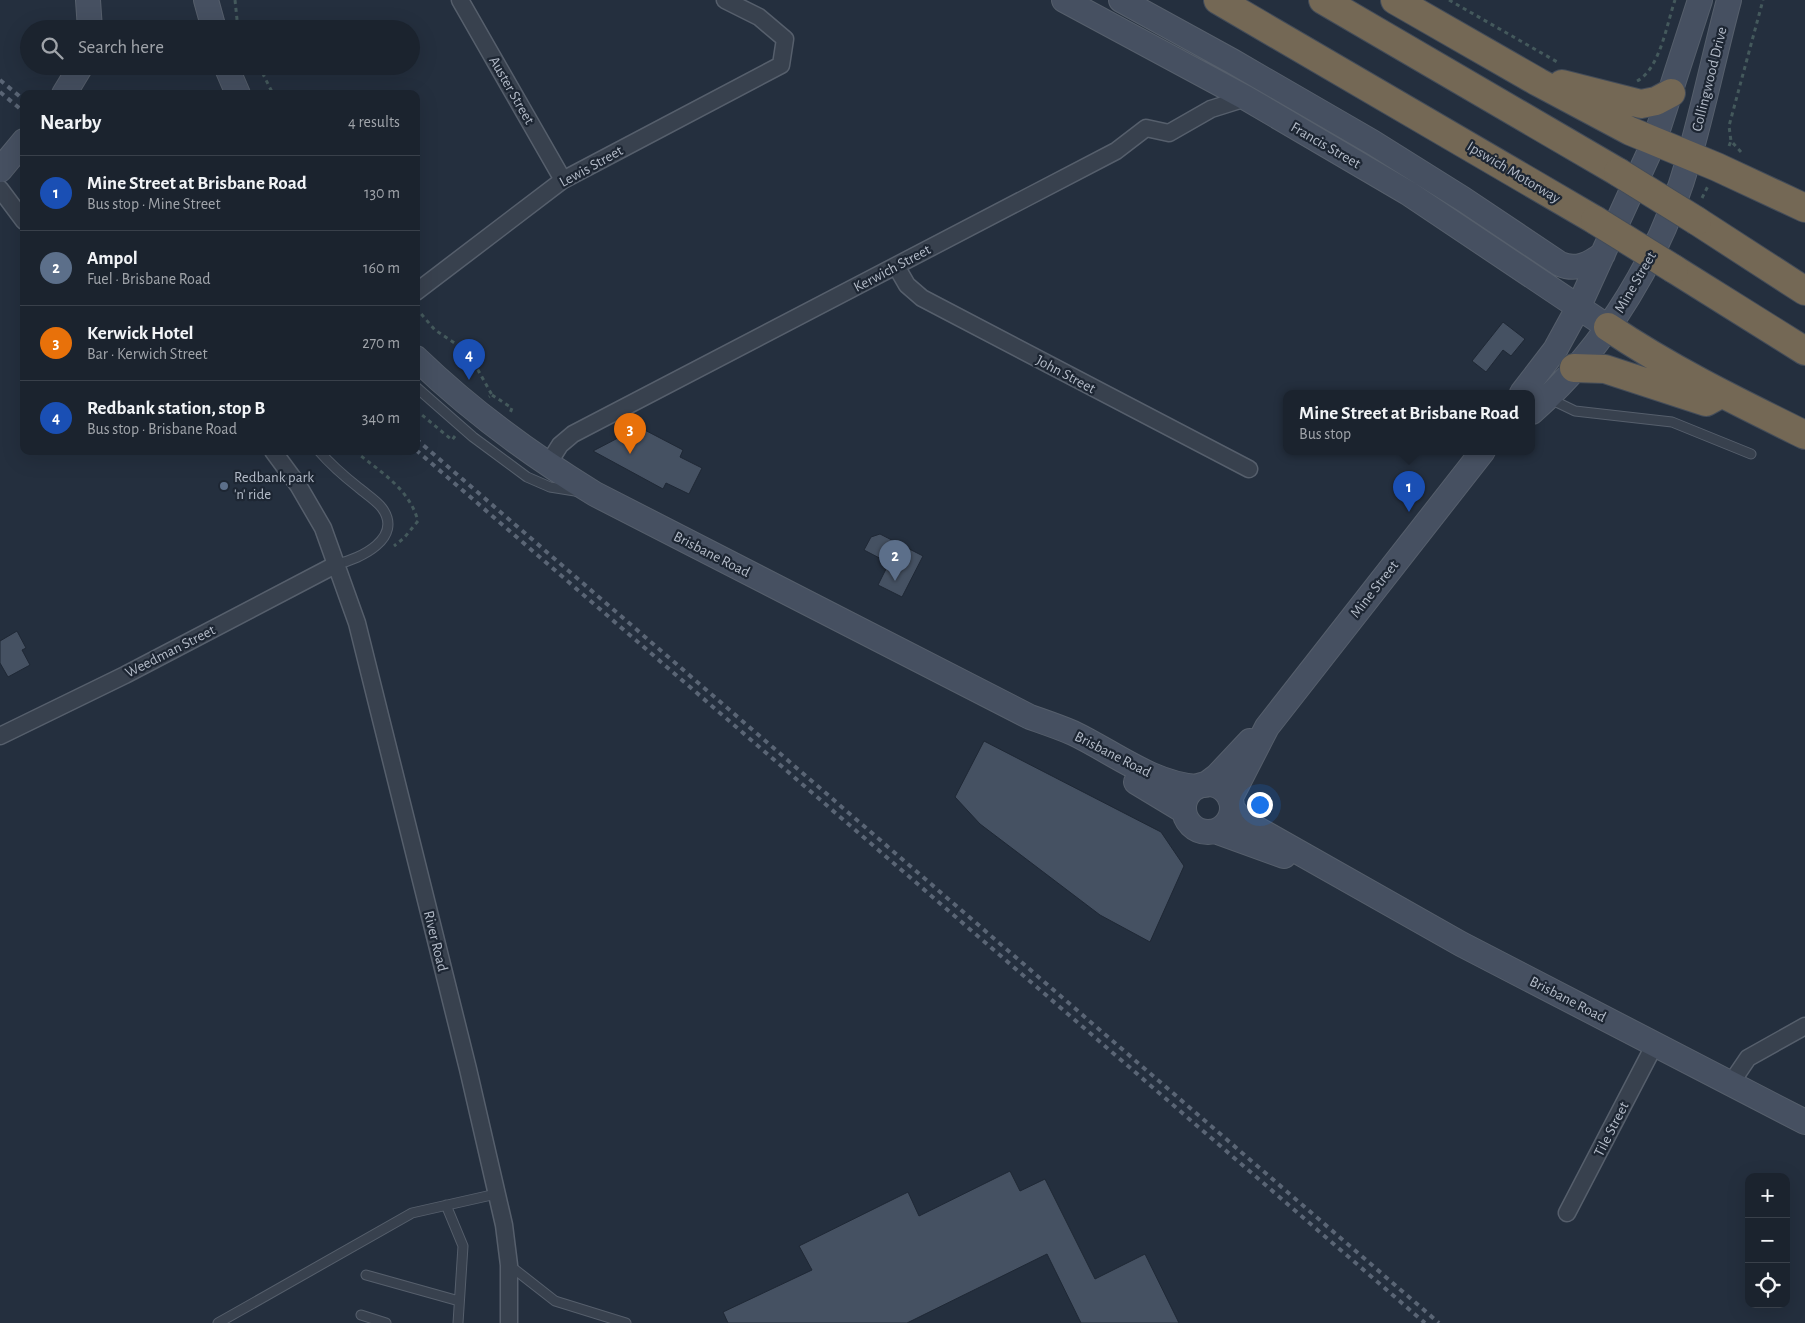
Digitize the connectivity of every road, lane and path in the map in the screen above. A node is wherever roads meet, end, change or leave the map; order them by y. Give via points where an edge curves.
1 (88, 0) edge
2 (206, 0) edge
3 (235, 0) edge
4 (460, 0) edge
5 (725, 0) edge
6 (1064, 0) edge
7 (1121, 0) edge
8 (1218, 0) edge
9 (1323, 0) edge
10 (1394, 0) edge
11 (1449, 0) edge
12 (1675, 0) edge
13 (1700, 0) edge
14 (1729, 0) edge
15 (1763, 0) edge
16 (89, 20) edge
17 (212, 20) edge
18 (237, 20) edge
19 (1560, 64) dead end
20 (76, 75) edge
21 (230, 75) edge
22 (264, 75) edge
23 (1538, 82) junction
24 (1632, 82) dead end
25 (66, 90) edge
26 (236, 90) edge
27 (271, 90) edge
28 (1672, 93) junction
29 (1246, 98) junction
30 (1724, 132) dead end
31 (1731, 141) dead end
32 (1654, 142) junction
33 (20, 146) edge
34 (1729, 146) dead end
35 (1690, 157) junction
36 (0, 170) edge
37 (563, 180) junction
38 (0, 189) edge
39 (1805, 208) edge
40 (20, 216) edge
41 (1603, 254) junction
42 (896, 266) junction
43 (420, 289) edge
44 (1805, 291) edge
45 (1578, 308) junction
46 (420, 313) edge
47 (1608, 327) junction
48 (1805, 351) edge
49 (420, 362) edge
50 (1574, 368) junction
51 (1524, 390) edge
52 (420, 391) edge
53 (492, 394) junction
54 (1721, 394) junction
55 (487, 400) dead end
56 (1539, 405) edge
57 (512, 408) dead end
58 (420, 413) edge
59 (460, 432) dead end
60 (1805, 435) edge
61 (1751, 454) dead end
62 (276, 455) edge
63 (323, 455) edge
64 (1480, 455) edge
65 (548, 464) junction
66 (1249, 469) dead end
67 (595, 494) junction
68 (337, 564) junction
69 (1030, 717) junction
70 (1267, 727) junction
71 (0, 736) edge
72 (1201, 786) junction
73 (1231, 803) junction
74 (1184, 810) junction
75 (1215, 831) junction
76 (1334, 873) junction
77 (1805, 1026) edge
78 (1654, 1044) junction
79 (1731, 1083) junction
80 (1805, 1122) edge
81 (496, 1194) junction
82 (446, 1205) junction
83 (1567, 1213) dead end
84 (509, 1266) junction
85 (366, 1275) dead end
86 (459, 1301) junction
87 (360, 1315) dead end
88 (218, 1323) edge
89 (386, 1323) edge
90 (458, 1323) edge
91 (509, 1323) edge
92 (626, 1323) edge

1 - 16 main road
2 - 17 main road
3 - 18 path
4 - 37 street, Auster Street
5 - 37 street, Lewis Street via 759,17 785,39 781,65
6 - 29 main road, Francis Street
7 - 41 main road, Francis Street via 1372,142 1560,264 1579,267
8 - 48 highway, Ipswich Motorway, bridge via 1594,220
9 - 44 highway, bridge via 1618,172
10 - 23 highway
11 - 19 path
12 - 24 path via 1654,63 1642,78
13 - 28 main road, Collingwood Drive
14 - 35 main road, Collingwood Drive
15 - 30 path via 1728,134
20 - 25 main road
21 - 26 main road
22 - 27 path
23 - 28 highway via 1565,84 1641,104
23 - 32 highway
28 - 32 main road, Collingwood Drive
29 - 42 street, Kerwich Street via 1211,109 1169,133 1146,128 1116,150
29 - 45 main road, Francis Street via 1408,193
31 - 34 path
32 - 35 highway
32 - 41 main road
33 - 36 main road
35 - 39 highway
35 - 47 main road, Mine Street via 1654,250
37 - 43 street, Lewis Street
38 - 40 street
41 - 45 main road
42 - 65 street, Kerwich Street via 573,434 560,445
42 - 66 street, John Street via 907,285 922,298
45 - 47 main road, Francis Street
45 - 51 main road via 1555,350
46 - 53 path via 435,330 459,346
47 - 50 main road, Mine Street
47 - 54 highway
49 - 65 main road, Brisbane Road via 477,412
50 - 54 highway via 1605,369 1706,402
50 - 56 main road, Mine Street
52 - 67 lane via 473,437 527,477 550,487
53 - 55 path
53 - 57 path
54 - 60 highway
56 - 61 lane via 1672,422
58 - 59 path via 452,440
62 - 68 street, River Road via 312,508
63 - 68 lane via 380,506 387,520 386,532 380,543 355,560
64 - 70 main road, Mine Street
65 - 67 main road, Brisbane Road
67 - 69 main road, Brisbane Road
68 - 71 street, Weedman Street
68 - 81 street, River Road via 371,673
69 - 72 main road, Brisbane Road via 1072,733 1163,780 1183,786
69 - 74 main road, Brisbane Road via 1068,743
70 - 72 main road, Mine Street via 1246,744 1217,776
70 - 73 main road, Mine Street
72 - 73 main road via 1219,787
72 - 74 main road via 1185,799
73 - 75 main road via 1228,822
73 - 76 main road, Brisbane Road via 1247,822
74 - 75 main road via 1186,819 1198,830
75 - 76 main road, Brisbane Road
76 - 78 main road, Brisbane Road via 1461,944
77 - 79 street via 1748,1058
78 - 79 main road, Brisbane Road
78 - 83 street, Tile Street
79 - 80 main road, Brisbane Road
81 - 82 lane
81 - 84 street, River Road
82 - 86 lane via 463,1246
82 - 88 lane via 412,1213
84 - 91 street, River Road
84 - 92 lane via 555,1301
85 - 86 lane
86 - 90 lane
87 - 89 lane

